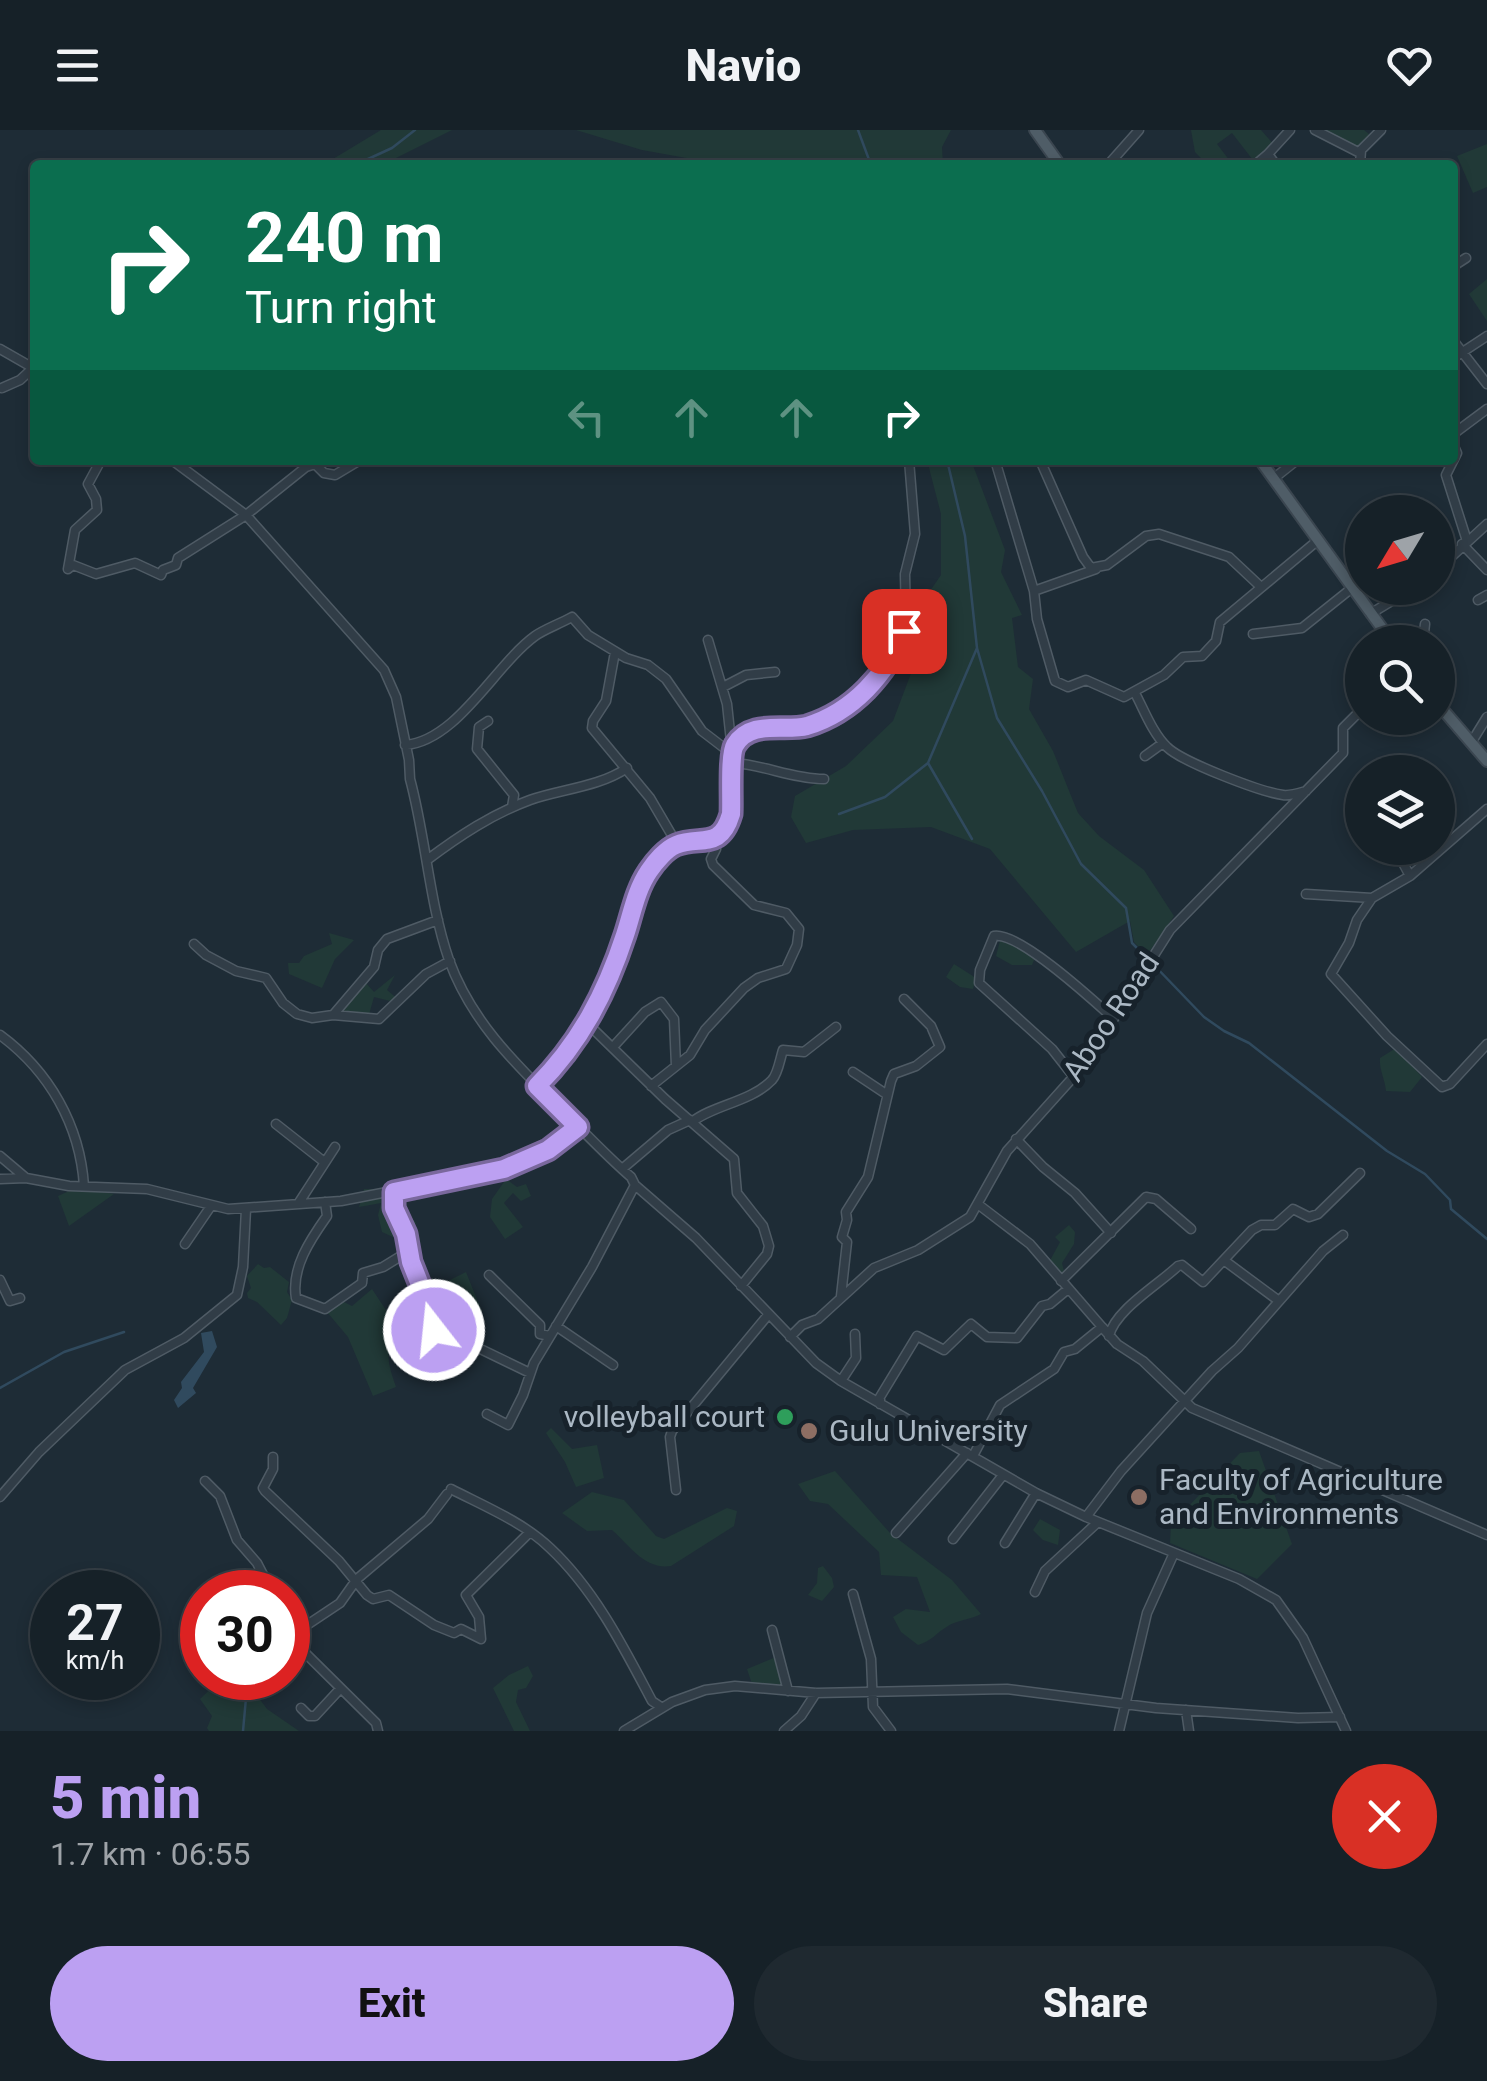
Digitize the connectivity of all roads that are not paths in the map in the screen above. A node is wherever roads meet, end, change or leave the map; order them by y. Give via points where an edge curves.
1 (1035, 130) edge
2 (1139, 130) edge
3 (1290, 130) edge
4 (1315, 130) edge
5 (1381, 130) edge
6 (1360, 153) junction
7 (1268, 154) junction
8 (1056, 160) edge
9 (1112, 160) edge
10 (1261, 160) edge
11 (1272, 160) edge
12 (1360, 160) edge
13 (1466, 258) dead end
14 (1458, 264) edge
15 (1487, 336) edge
16 (1458, 346) edge
17 (0, 349) edge
18 (1463, 352) junction
19 (1458, 355) edge
20 (30, 367) edge
21 (30, 372) edge
22 (1487, 384) edge
23 (2, 388) edge
24 (1487, 409) edge
25 (1458, 434) edge
26 (98, 465) edge
27 (179, 465) edge
28 (309, 465) edge
29 (315, 465) edge
30 (352, 465) edge
31 (909, 465) edge
32 (996, 465) edge
33 (1042, 465) edge
34 (1263, 465) edge
35 (1291, 465) edge
36 (1451, 465) edge
37 (1273, 479) junction
38 (246, 515) junction
39 (1487, 524) edge
40 (1317, 540) junction
41 (1465, 542) junction
42 (1455, 552) edge
43 (1096, 569) junction
44 (1487, 570) edge
45 (1345, 578) edge
46 (1262, 587) junction
47 (1034, 591) junction
48 (1345, 594) edge
49 (1364, 605) edge
50 (1385, 605) edge
51 (1370, 614) junction
52 (1379, 625) edge
53 (1252, 634) dead end
54 (708, 640) dead end
55 (615, 652) junction
56 (775, 672) dead end
57 (723, 687) junction
58 (1135, 693) junction
59 (1487, 717) edge
60 (488, 720) dead end
61 (1455, 724) edge
62 (1345, 726) edge
63 (730, 740) junction
64 (1163, 743) junction
65 (1471, 743) junction
66 (717, 744) junction
67 (406, 746) junction
68 (1144, 756) dead end
69 (734, 758) junction
70 (1487, 762) edge
71 (628, 768) junction
72 (824, 779) dead end
73 (1306, 791) junction
74 (511, 808) junction
75 (1487, 809) edge
76 (709, 842) junction
77 (677, 844) junction
78 (427, 860) junction
79 (1404, 865) edge
80 (1410, 876) junction
81 (1306, 894) dead end
82 (1372, 898) junction
83 (438, 920) junction
84 (194, 944) dead end
85 (450, 961) junction
86 (904, 1000) dead end
87 (334, 1016) junction
88 (1114, 1018) junction
89 (588, 1024) junction
90 (836, 1027) dead end
91 (0, 1034) edge
92 (1487, 1044) edge
93 (613, 1047) junction
94 (676, 1066) junction
95 (853, 1072) dead end
96 (1074, 1077) junction
97 (537, 1086) junction
98 (651, 1086) junction
99 (886, 1094) junction
100 (691, 1121) junction
101 (276, 1124) dead end
102 (578, 1127) junction
103 (1016, 1139) junction
104 (335, 1147) dead end
105 (0, 1156) edge
106 (323, 1162) junction
107 (622, 1170) junction
108 (1360, 1173) dead end
109 (26, 1178) junction
110 (0, 1179) edge
111 (635, 1185) junction
112 (84, 1186) junction
113 (394, 1192) junction
114 (325, 1202) junction
115 (298, 1204) junction
116 (978, 1205) junction
117 (211, 1206) junction
118 (246, 1209) junction
119 (1191, 1230) dead end
120 (1111, 1234) junction
121 (1343, 1235) dead end
122 (185, 1244) dead end
123 (409, 1252) junction
124 (1224, 1261) junction
125 (489, 1275) dead end
126 (0, 1280) edge
127 (741, 1286) junction
128 (1064, 1286) junction
129 (841, 1296) junction
130 (20, 1298) dead end
131 (1279, 1301) junction
132 (768, 1315) junction
133 (556, 1326) junction
134 (1102, 1327) junction
135 (855, 1334) dead end
136 (550, 1336) junction
137 (1110, 1336) junction
138 (790, 1337) junction
139 (612, 1365) dead end
140 (530, 1373) junction
141 (841, 1382) junction
142 (1185, 1403) junction
143 (880, 1404) junction
144 (486, 1414) dead end
145 (970, 1454) junction
146 (273, 1457) dead end
147 (1003, 1475) junction
148 (205, 1482) dead end
149 (676, 1490) dead end
150 (1036, 1493) junction
151 (0, 1497) edge
152 (1086, 1517) junction
153 (1098, 1522) junction
154 (896, 1533) dead end
155 (529, 1534) junction
156 (1487, 1535) edge
157 (953, 1539) dead end
158 (1005, 1543) dead end
159 (1174, 1553) junction
160 (260, 1570) edge
161 (356, 1579) junction
162 (1035, 1592) dead end
163 (853, 1594) dead end
164 (310, 1623) edge
165 (772, 1630) dead end
166 (310, 1659) edge
167 (340, 1689) junction
168 (788, 1692) junction
169 (874, 1692) junction
170 (816, 1693) junction
171 (652, 1701) junction
172 (1124, 1704) junction
173 (301, 1708) dead end
174 (662, 1708) junction
175 (1190, 1710) junction
176 (651, 1713) junction
177 (1340, 1718) junction
178 (1189, 1728) edge
179 (627, 1730) edge
180 (378, 1731) edge
181 (784, 1731) edge
182 (891, 1731) edge
183 (1118, 1731) edge
184 (1346, 1731) edge

1 - 8 main road
2 - 9 street
3 - 7 street
4 - 6 street
5 - 6 street
6 - 12 street
7 - 10 street
7 - 11 street
13 - 14 street
15 - 18 street
16 - 18 street
17 - 20 street
18 - 19 street
18 - 22 street
21 - 23 street
24 - 25 street
26 - 38 street via 88,481 96,510 74,530 68,569 101,574 134,563 161,575
27 - 38 street
28 - 38 street
29 - 30 street via 335,475
31 - 69 street via 915,534 905,574 904,631 890,664 840,710 804,726 773,726 743,736
32 - 47 street
33 - 43 street via 1083,558
34 - 37 main road
35 - 37 street
36 - 41 street via 1446,475
37 - 40 main road
38 - 67 street via 384,670
39 - 41 street
40 - 45 main road
40 - 46 street
41 - 42 street
41 - 44 street
43 - 46 street via 1159,534 1229,556
43 - 47 street
46 - 58 street via 1220,622 1216,641 1202,656 1183,658
47 - 58 street via 1055,681 1068,687 1086,680 1119,696
48 - 53 street via 1302,628
49 - 51 main road
50 - 51 street
51 - 52 main road
54 - 57 street
55 - 66 street via 666,680
55 - 67 street via 571,617 535,636 444,729
55 - 71 street via 606,701 592,726
56 - 57 street via 746,675
57 - 63 street
58 - 64 street
59 - 65 street
60 - 74 street via 479,727 477,749 514,795
61 - 65 main road
62 - 73 street, Aboo Road via 1343,753
63 - 66 street
63 - 69 street
64 - 68 street
64 - 73 street via 1235,782 1283,795
65 - 70 main road
66 - 69 street
67 - 78 street
69 - 72 street
69 - 76 street via 730,819
71 - 74 street
71 - 77 street
73 - 88 street, Aboo Road via 1175,924
74 - 78 street
75 - 80 street
76 - 77 street
76 - 94 street via 716,849 713,865 754,905 786,913 800,932 786,968 744,988
77 - 89 street via 647,873
78 - 83 street
79 - 80 street
80 - 82 street
81 - 82 street
82 - 92 street via 1331,972 1335,983 1442,1087
83 - 85 street
83 - 87 street via 387,939 372,970
84 - 87 street via 236,971 266,978 297,1014
85 - 87 street via 426,974 379,1019
85 - 97 street via 482,1026
86 - 99 street via 931,1026 940,1046 894,1074
88 - 96 street, Aboo Road
88 - 96 street via 1008,936 994,936 979,982
89 - 93 street
89 - 97 street
90 - 100 street via 804,1052 784,1050 768,1083
91 - 112 street via 34,1065 70,1120
93 - 94 street via 661,1002 674,1020
93 - 98 street
94 - 98 street
95 - 99 street
96 - 103 street, Aboo Road
97 - 102 street
98 - 100 street
99 - 129 street via 868,1177 846,1212
100 - 107 street via 668,1130
100 - 127 street via 734,1159 738,1194 768,1240 767,1254
101 - 106 street
102 - 107 street
102 - 113 street via 548,1150 504,1169
103 - 116 street, Aboo Road
103 - 120 street
104 - 106 street
105 - 109 street
106 - 115 street
107 - 111 street
108 - 124 street via 1318,1214 1293,1209 1275,1225 1258,1226
109 - 110 street
109 - 112 street
111 - 127 street
111 - 133 street
112 - 117 street via 147,1189
113 - 114 street
113 - 123 street
114 - 115 street
114 - 123 street via 327,1216 304,1249 296,1298 325,1309 362,1282 363,1273
115 - 118 street
116 - 128 street via 1030,1244
116 - 129 street, Aboo Road via 956,1228 874,1268
117 - 118 street
117 - 122 street
118 - 151 street via 237,1295 184,1338 125,1370
119 - 120 street via 1150,1197
120 - 128 street
121 - 131 street
123 - 140 street via 437,1337 466,1342
124 - 131 street
124 - 137 street via 1203,1282 1178,1266 1129,1306
125 - 136 street via 540,1325 540,1334
126 - 130 street via 8,1300
127 - 132 street
128 - 134 street
128 - 143 street via 1017,1338 988,1337 973,1324 944,1350 917,1336
129 - 138 street, Aboo Road
131 - 142 street
132 - 138 street
132 - 149 street via 672,1431
133 - 136 street
133 - 139 street
134 - 137 street
134 - 145 street via 1064,1352 1040,1380 1002,1402
135 - 141 street via 856,1358
136 - 140 street
137 - 142 street
138 - 141 street
140 - 144 street via 508,1425
141 - 143 street
142 - 152 street
142 - 156 street
143 - 145 street
145 - 147 street
145 - 154 street
146 - 161 street via 265,1491
147 - 150 street
147 - 157 street
148 - 160 street via 223,1500 237,1540
150 - 152 street
150 - 158 street
152 - 153 street
153 - 159 street
153 - 162 street via 1045,1572
155 - 161 street via 498,1512 449,1492
155 - 161 street via 466,1595 479,1617 481,1640 434,1625 389,1594 372,1599
155 - 171 street via 552,1550 598,1606
159 - 172 street via 1147,1614
159 - 177 street via 1281,1604
161 - 164 street via 340,1603
163 - 169 street
165 - 168 street
166 - 167 street
167 - 173 street via 314,1716
167 - 180 street
168 - 170 street
168 - 174 street via 722,1688
169 - 170 street
169 - 172 street via 1007,1688
169 - 182 street via 873,1708
170 - 181 street
171 - 174 street
171 - 176 street
172 - 175 street
172 - 183 street
174 - 176 street
175 - 177 street
175 - 178 street
176 - 179 street
177 - 184 street

